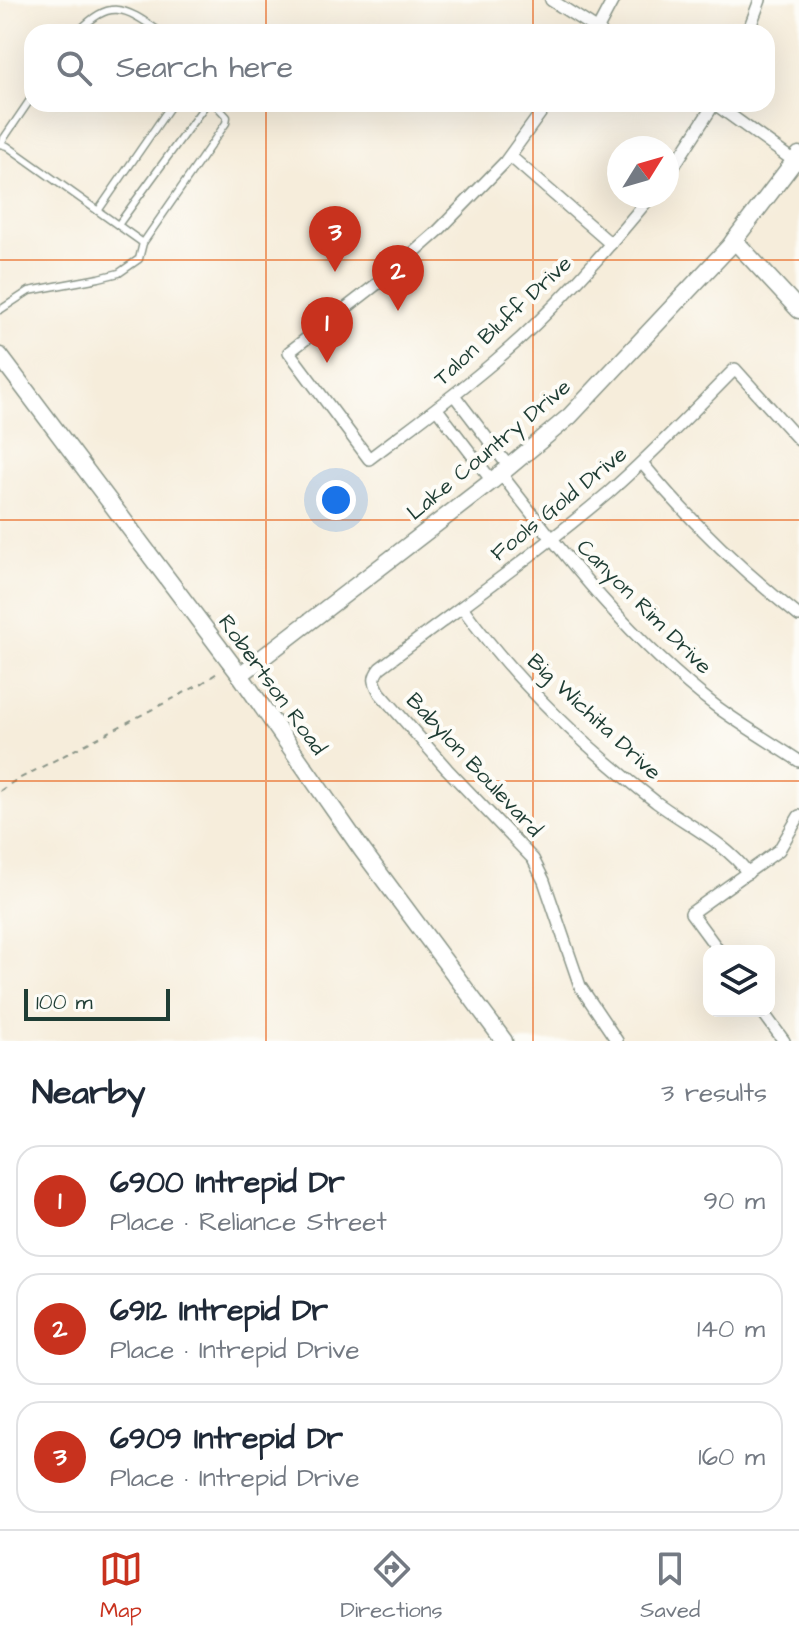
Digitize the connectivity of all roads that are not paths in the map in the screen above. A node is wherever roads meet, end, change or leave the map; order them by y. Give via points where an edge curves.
1 (551, 0) edge
2 (613, 0) edge
3 (760, 0) edge
4 (84, 24) edge
5 (147, 24) edge
6 (587, 24) edge
7 (601, 24) edge
8 (751, 24) edge
9 (24, 109) edge
10 (166, 112) edge
11 (200, 112) edge
12 (222, 112) edge
13 (541, 112) edge
14 (710, 112) edge
15 (727, 112) edge
16 (0, 144) edge
17 (510, 156) junction
18 (679, 159) edge
19 (798, 161) edge
20 (641, 208) edge
21 (98, 211) junction
22 (118, 225) junction
23 (734, 240) junction
24 (143, 243) junction
25 (611, 244) junction
26 (401, 264) junction
27 (413, 278) dead end
28 (0, 310) edge
29 (799, 310) edge
30 (0, 356) edge
31 (454, 395) junction
32 (437, 409) junction
33 (799, 440) edge
34 (642, 463) junction
35 (500, 474) junction
36 (551, 540) junction
37 (462, 607) junction
38 (799, 616) edge
39 (397, 655) joint
40 (236, 669) junction
41 (799, 761) edge
42 (799, 816) edge
43 (748, 873) junction
44 (715, 945) edge
45 (766, 1017) edge
46 (504, 1041) edge
47 (617, 1041) edge
48 (784, 1041) edge

1 - 6 street
2 - 7 street
3 - 8 street
4 - 5 lane via 109,4
9 - 16 lane
10 - 21 lane
11 - 22 lane
12 - 24 lane via 226,123
13 - 17 street
14 - 18 street
15 - 19 street
16 - 21 lane
17 - 25 street
17 - 26 street
19 - 23 street, Lake Country Drive
20 - 25 street, Talon Bluff Drive
21 - 22 lane
22 - 24 lane
23 - 29 street
23 - 35 street, Lake Country Drive via 570,416
24 - 28 lane via 139,259 119,273 29,291
25 - 31 street, Talon Bluff Drive via 545,314
26 - 27 lane
26 - 32 street, Talon Bluff Drive via 289,352 369,459
30 - 40 street, Robertson Road
31 - 32 street, Talon Bluff Drive
31 - 35 street
32 - 35 street
33 - 34 street, Fools Gold Drive via 735,369
34 - 36 street, Fools Gold Drive
34 - 38 street via 727,555
35 - 36 street, Canyon Rim Drive
35 - 40 street, Lake Country Drive
36 - 37 street, Fools Gold Drive
36 - 41 street, Canyon Rim Drive via 657,655 717,706
37 - 39 street, Fools Gold Drive
37 - 43 street, Big Wichita Drive via 564,723 658,803 737,858
39 - 47 street, Babylon Boulevard via 380,668 374,683 533,859 580,986
40 - 46 street, Robertson Road
42 - 43 street via 779,850
43 - 44 street via 691,913
45 - 48 street

